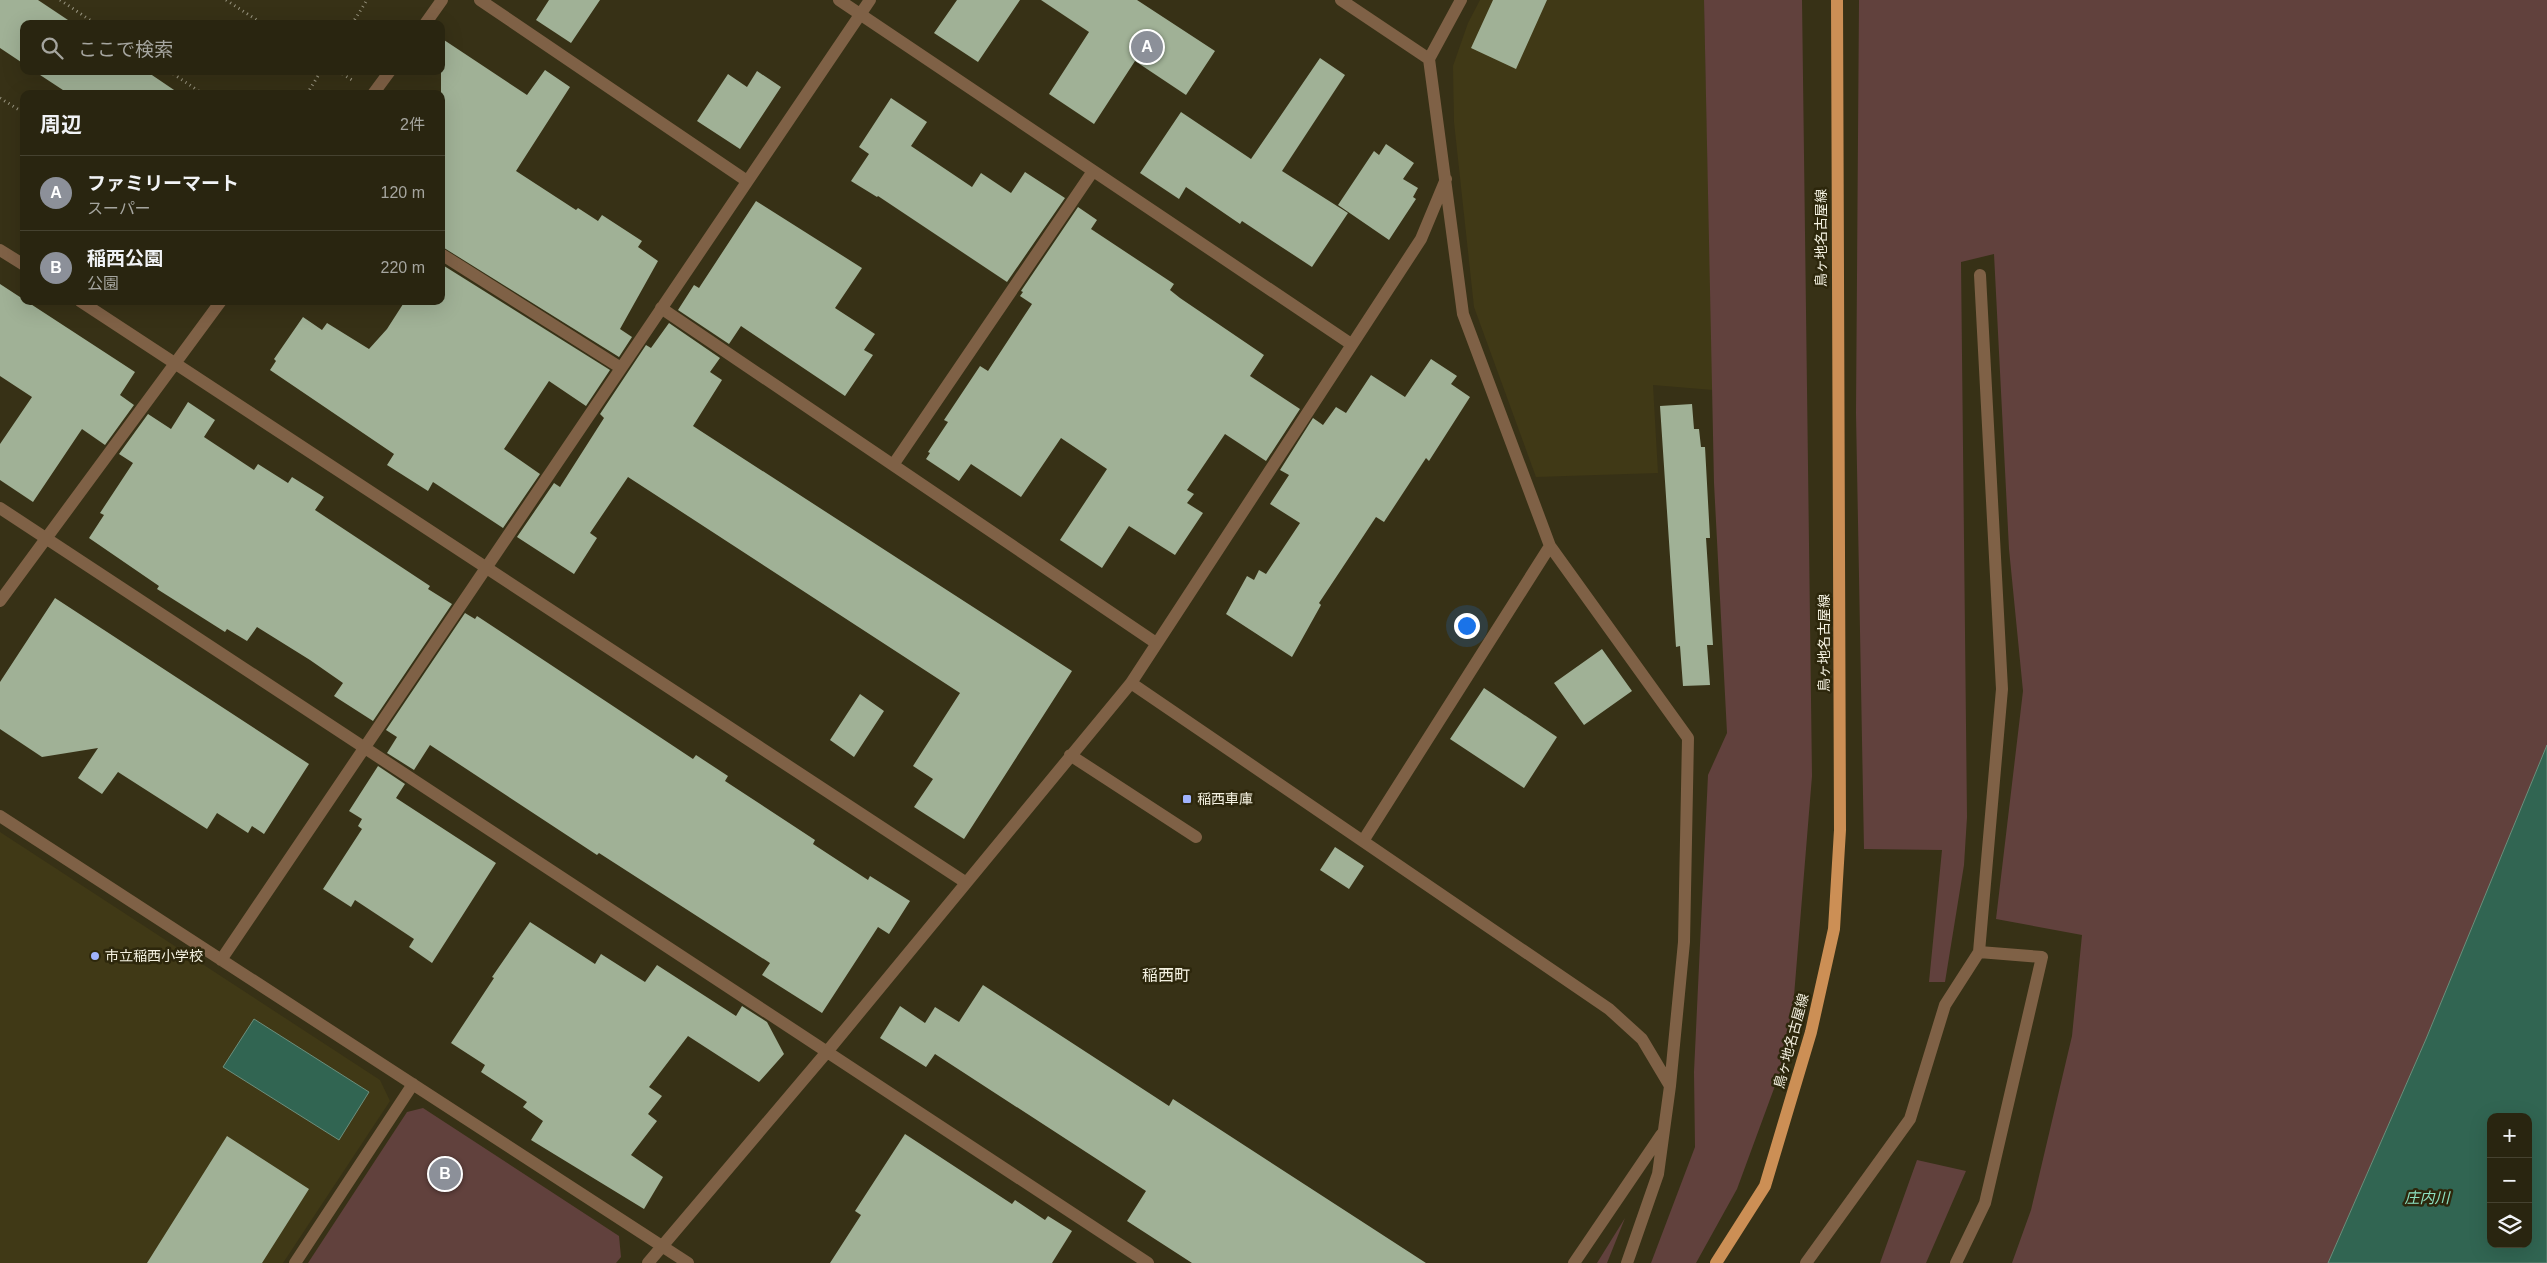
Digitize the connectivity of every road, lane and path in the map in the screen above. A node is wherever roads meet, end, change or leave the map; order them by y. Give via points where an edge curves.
1 (60, 0) edge
2 (226, 0) edge
3 (367, 0) edge
4 (442, 0) edge
5 (480, 0) edge
6 (839, 0) edge
7 (870, 0) edge
8 (1341, 0) edge
9 (1461, 0) edge
10 (1837, 0) edge
11 (860, 14) junction
12 (90, 20) edge
13 (258, 20) edge
14 (354, 20) edge
15 (428, 20) edge
16 (1429, 59) junction
17 (175, 75) edge
18 (319, 75) edge
19 (387, 75) edge
20 (197, 90) edge
21 (309, 90) edge
22 (376, 90) edge
23 (0, 98) edge
24 (20, 110) edge
25 (1094, 171) junction
26 (1446, 179) junction
27 (748, 181) junction
28 (0, 250) edge
29 (445, 257) edge
30 (20, 262) edge
31 (1980, 275) dead end
32 (86, 305) edge
33 (218, 305) edge
34 (661, 308) junction
35 (1351, 344) junction
36 (175, 363) junction
37 (621, 368) junction
38 (893, 465) junction
39 (0, 508) edge
40 (47, 538) junction
41 (1550, 546) junction
42 (485, 569) junction
43 (0, 601) edge
44 (1156, 644) junction
45 (1131, 683) junction
46 (364, 748) junction
47 (1070, 755) junction
48 (0, 816) edge
49 (1196, 838) dead end
50 (1363, 841) junction
51 (965, 882) junction
52 (1979, 952) junction
53 (221, 960) junction
54 (826, 1053) junction
55 (413, 1084) junction
56 (1670, 1086) junction
57 (1662, 1133) junction
58 (662, 1246) junction
59 (295, 1263) edge
60 (648, 1263) edge
61 (688, 1263) edge
62 (1148, 1263) edge
63 (1574, 1263) edge
64 (1627, 1263) edge
65 (1716, 1263) edge
66 (1806, 1263) edge
67 (1956, 1263) edge

1 - 12 path
2 - 13 path
3 - 14 path
4 - 15 street
5 - 27 street
6 - 11 street
7 - 11 street
8 - 16 street
9 - 16 street
10 - 65 main road, 鳥ヶ地名古屋線 via 1840,830 1834,929 1811,1032 1764,1186
11 - 25 street
11 - 27 street
16 - 26 street
17 - 20 path
18 - 21 path
19 - 22 street
23 - 24 path
25 - 35 street
25 - 38 street
26 - 35 street via 1421,239
26 - 41 street via 1464,314
27 - 34 street
28 - 30 street
29 - 37 street
31 - 52 street via 2002,690
32 - 36 street
33 - 36 street
34 - 37 street
34 - 38 street
35 - 44 street
36 - 40 street
36 - 42 street
37 - 42 street
38 - 44 street
39 - 40 street
40 - 43 street
40 - 46 street
41 - 50 street
41 - 56 street via 1688,738 1684,942
42 - 46 street
42 - 51 street
44 - 45 street
45 - 47 street
45 - 50 street
46 - 53 street
46 - 54 street
47 - 49 street
47 - 51 street
48 - 53 street
50 - 56 street via 1609,1009 1642,1039
51 - 54 street
52 - 66 street via 1945,1005 1910,1119
52 - 67 street via 2042,957 1985,1203
53 - 55 street
54 - 58 street
54 - 62 street
55 - 58 street
55 - 59 street
56 - 57 street
57 - 63 street
57 - 64 street via 1658,1174
58 - 60 street
58 - 61 street

